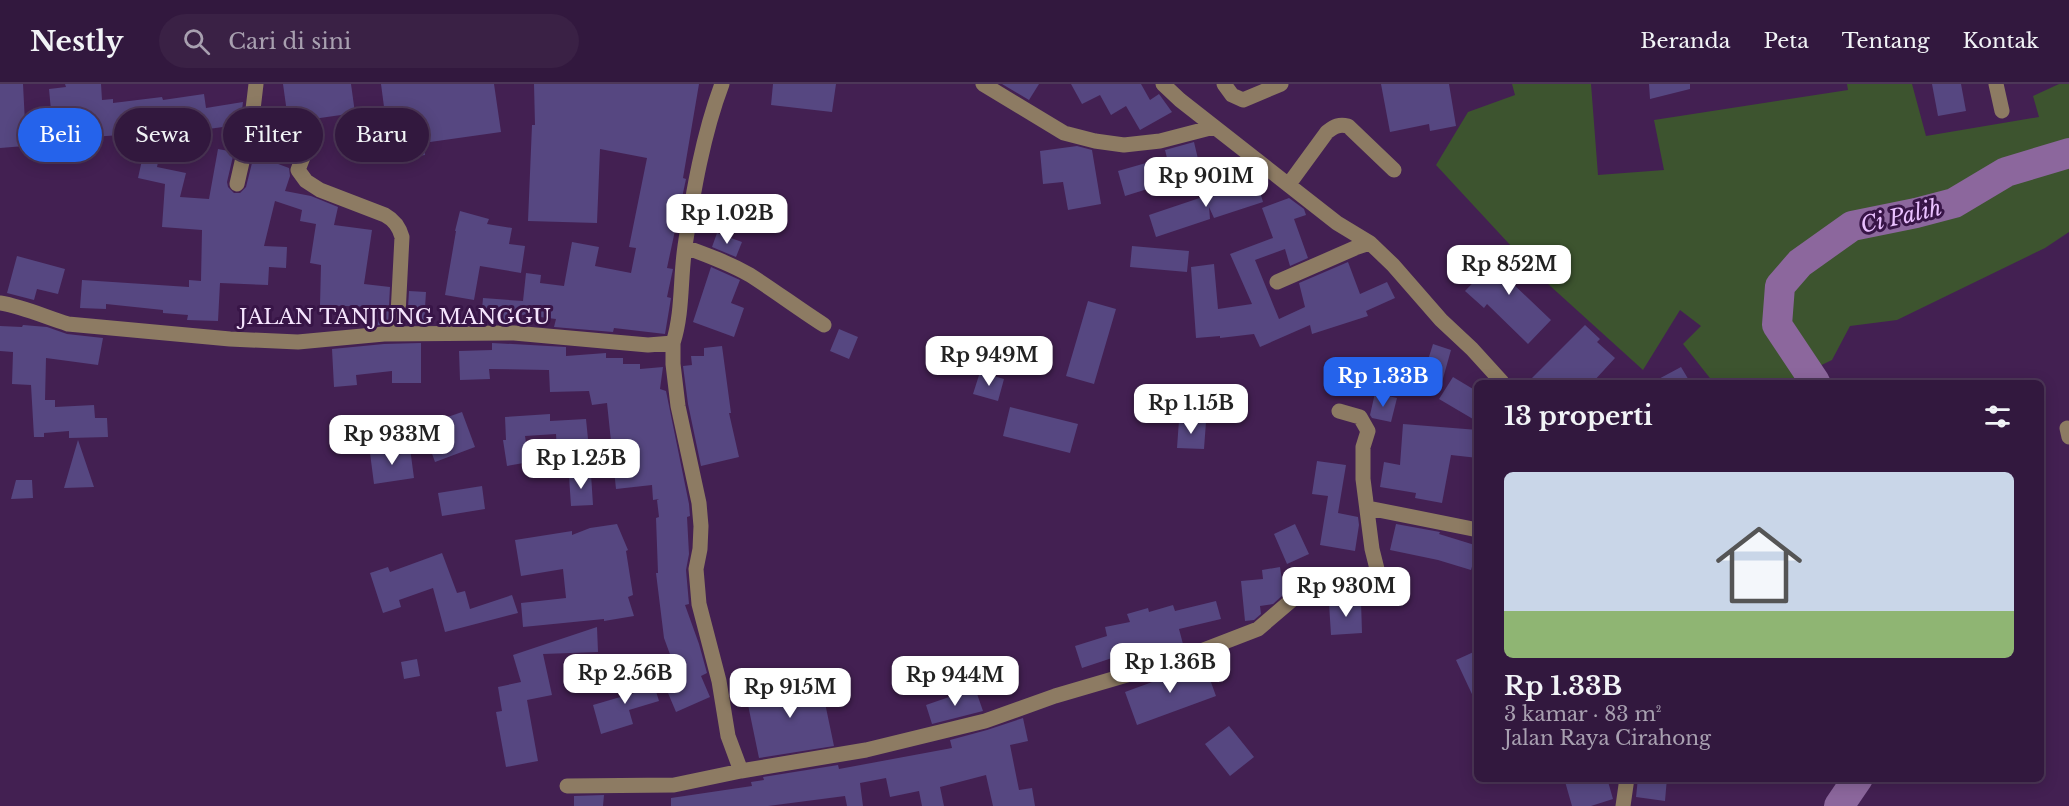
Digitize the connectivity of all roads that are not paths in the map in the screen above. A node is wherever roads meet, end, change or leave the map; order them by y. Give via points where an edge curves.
1 (256, 84) edge
2 (722, 84) edge
3 (983, 84) edge
4 (1163, 84) edge
5 (1224, 84) edge
6 (1281, 84) edge
7 (1996, 84) edge
8 (253, 108) edge
9 (2002, 111) dead end
10 (1214, 127) junction
11 (242, 162) edge
12 (301, 162) edge
13 (1394, 170) dead end
14 (237, 184) dead end
15 (1289, 184) junction
16 (1370, 243) junction
17 (685, 247) junction
18 (1277, 282) dead end
19 (0, 303) edge
20 (824, 325) dead end
21 (397, 334) junction
22 (673, 343) junction
23 (1500, 380) edge
24 (1339, 411) dead end
25 (1368, 508) junction
26 (1474, 529) edge
27 (741, 771) junction
28 (1626, 782) edge
29 (567, 786) dead end
30 (1623, 806) edge

1 - 8 street
2 - 17 street via 708,128
3 - 10 street via 1064,133 1095,141 1124,145 1160,141
4 - 10 street
5 - 6 street via 1232,95 1243,100
7 - 9 street
10 - 15 street
11 - 14 street
12 - 21 street via 298,170 306,181 386,215 400,228
13 - 15 street via 1348,126 1341,125 1327,132
15 - 16 street via 1337,223
16 - 18 street
16 - 23 street
17 - 20 street via 750,275
17 - 22 street via 679,325
19 - 21 street, JALAN TANJUNG MANGGU via 68,324 230,339 298,342
21 - 22 street, JALAN TANJUNG MANGGU via 514,333 648,345
22 - 27 street via 678,406 699,503 699,604 720,681 728,736
24 - 25 street via 1360,417 1368,432 1363,447 1363,479
25 - 26 street
25 - 27 street via 1380,581 1374,585 1309,590 1258,628 985,721 866,750
27 - 29 street via 674,785
28 - 30 street

